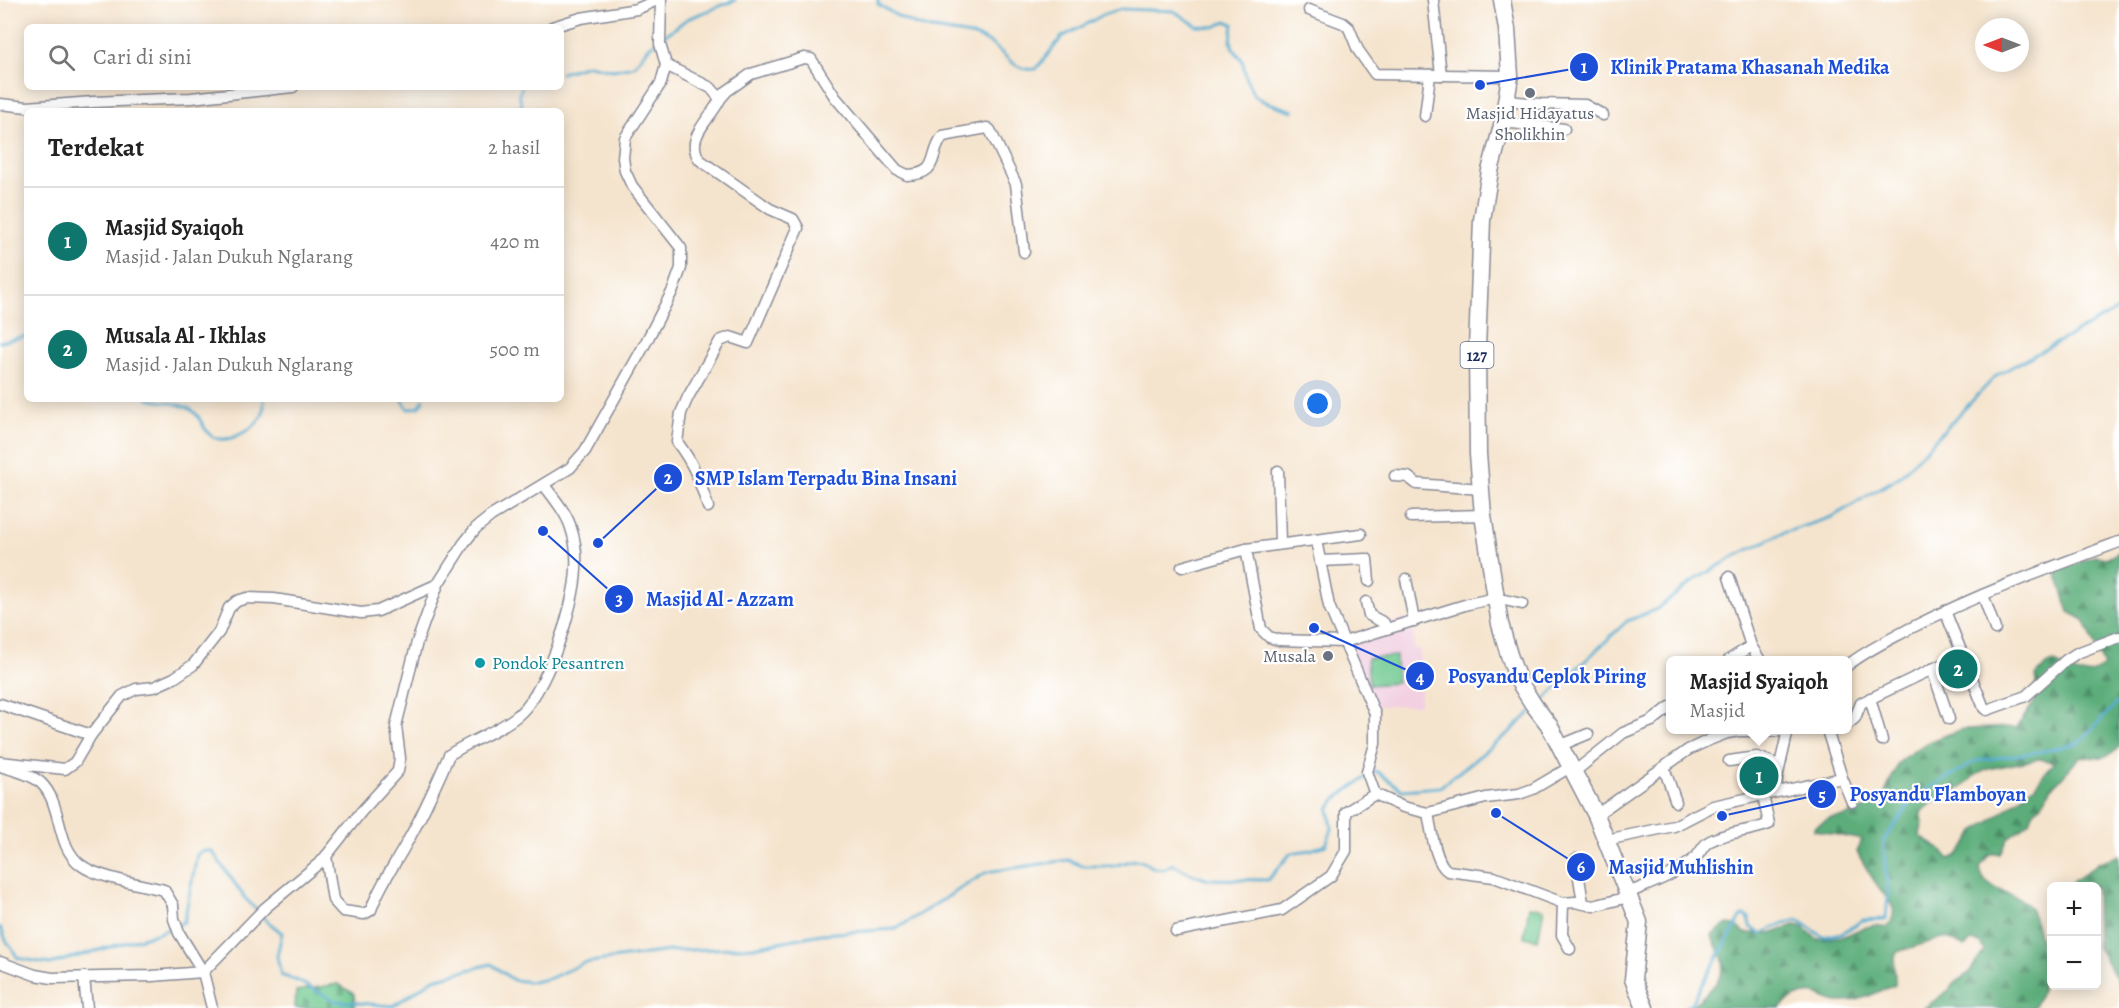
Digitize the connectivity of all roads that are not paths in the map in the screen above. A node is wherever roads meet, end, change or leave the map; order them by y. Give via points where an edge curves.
1 (659, 0) edge
2 (1433, 0) edge
3 (1502, 0) edge
4 (1310, 10) dead end
5 (562, 24) edge
6 (666, 65) junction
7 (1436, 75) junction
8 (1510, 76) junction
9 (265, 90) edge
10 (720, 99) junction
11 (1506, 101) junction
12 (0, 104) edge
13 (1603, 115) dead end
14 (1425, 116) dead end
15 (1503, 122) junction
16 (1564, 129) dead end
17 (1024, 252) dead end
18 (1278, 471) dead end
19 (1395, 476) dead end
20 (544, 485) junction
21 (1481, 489) junction
22 (708, 507) dead end
23 (1484, 515) junction
24 (1411, 517) dead end
25 (1360, 534) dead end
26 (1316, 540) junction
27 (2119, 542) edge
28 (1280, 543) junction
29 (1246, 549) junction
30 (1320, 561) junction
31 (1182, 567) dead end
32 (1729, 577) dead end
33 (1406, 579) dead end
34 (1369, 581) dead end
35 (438, 584) junction
36 (1983, 595) junction
37 (1496, 598) junction
38 (1366, 602) dead end
39 (1522, 604) dead end
40 (1945, 611) junction
41 (1414, 621) junction
42 (1386, 629) junction
43 (1995, 629) dead end
44 (2119, 637) edge
45 (1344, 642) junction
46 (1751, 646) junction
47 (1962, 655) junction
48 (1735, 656) edge
49 (1757, 656) edge
50 (1852, 662) edge
51 (1932, 669) junction
52 (1870, 698) junction
53 (0, 704) edge
54 (1666, 711) edge
55 (1949, 719) dead end
56 (1852, 721) edge
57 (1588, 734) dead end
58 (1725, 734) edge
59 (1787, 734) edge
60 (1830, 734) edge
61 (91, 735) junction
62 (1882, 740) dead end
63 (1559, 746) junction
64 (1729, 761) dead end
65 (0, 762) edge
66 (1779, 765) junction
67 (0, 766) edge
68 (1664, 768) junction
69 (1573, 769) junction
70 (1842, 778) junction
71 (1776, 792) junction
72 (1375, 794) junction
73 (1763, 795) junction
74 (1676, 802) dead end
75 (1852, 802) dead end
76 (1428, 813) junction
77 (1596, 815) junction
78 (1606, 840) junction
79 (326, 856) junction
80 (1576, 859) dead end
81 (1629, 895) junction
82 (1563, 903) junction
83 (1583, 903) junction
84 (1176, 931) dead end
85 (1570, 949) dead end
86 (0, 963) edge
87 (203, 972) junction
88 (84, 977) junction
89 (87, 1008) edge
90 (212, 1008) edge
91 (1645, 1008) edge

1 - 5 street via 637,9
1 - 6 street via 660,44
2 - 7 street
3 - 8 main road, 127
4 - 7 street via 1349,28 1375,74
6 - 10 street via 711,88
6 - 20 street via 661,84 625,138 623,158 632,186 681,248 681,268 645,344 585,451 570,468
7 - 8 street
7 - 14 street
8 - 11 main road, 127
9 - 12 street via 27,107
10 - 17 street via 751,74 811,59 835,97 897,170 907,175 931,167 943,136 987,128 1016,184
10 - 22 street via 698,130 697,156 746,193 793,219 798,228 748,343 730,337 720,341 681,413 677,442 696,470
11 - 13 street via 1585,105
11 - 15 main road, 127
15 - 16 street
15 - 21 main road, 127 via 1482,220 1477,349
18 - 28 street
19 - 21 street via 1408,477 1417,484
20 - 35 street via 476,528
20 - 79 street via 571,525 576,570 568,612 543,682 519,715 494,733 449,755 371,910 364,914 343,911 333,900
21 - 23 main road, 127
23 - 24 street
23 - 37 main road, 127
25 - 26 street
26 - 28 street
26 - 30 street
27 - 36 street
28 - 29 street
29 - 31 street
29 - 45 street via 1264,634 1279,640
30 - 34 street via 1367,559
30 - 45 street via 1329,606
32 - 46 street
33 - 41 street
35 - 61 street via 378,611 361,613 274,599 237,601 193,665 154,687 122,696
35 - 79 street via 417,642 396,726 398,771
36 - 40 street
36 - 43 street
37 - 39 street
37 - 41 street
37 - 63 main road, 127 via 1518,680
38 - 42 street via 1369,615
40 - 47 street
40 - 50 street
41 - 42 street
42 - 45 street
44 - 47 street via 2077,653 2026,696 1989,710 1984,708
45 - 72 street via 1375,714 1369,776
46 - 48 street
46 - 49 street
47 - 51 street
51 - 52 street
51 - 55 street
52 - 56 street via 1861,703
52 - 62 street
53 - 61 street
54 - 69 street via 1623,733
57 - 63 street
58 - 68 street via 1688,750
59 - 66 street
60 - 70 street
61 - 65 street via 75,762 65,769
63 - 69 main road, 127
64 - 66 street via 1757,757
66 - 71 street
67 - 87 street via 40,781 50,795 69,852 80,864 99,874 164,890 173,905 179,933
68 - 74 street
68 - 77 street
69 - 76 street via 1519,794
69 - 77 main road, 127
70 - 71 street
70 - 75 street
71 - 73 street
72 - 76 street
72 - 84 street via 1347,812 1346,851 1331,876 1282,910
73 - 78 street via 1713,806 1674,826
73 - 81 street via 1769,824 1714,839 1686,865
76 - 82 street via 1443,868 1494,877
77 - 78 main road, 127
78 - 81 main road, 127
79 - 87 street via 261,912
80 - 83 street
81 - 83 street via 1593,906
81 - 91 main road, 127 via 1639,928 1633,978
82 - 83 street
82 - 85 street via 1562,935
86 - 88 street via 52,978
87 - 88 street
87 - 90 street
88 - 89 street

